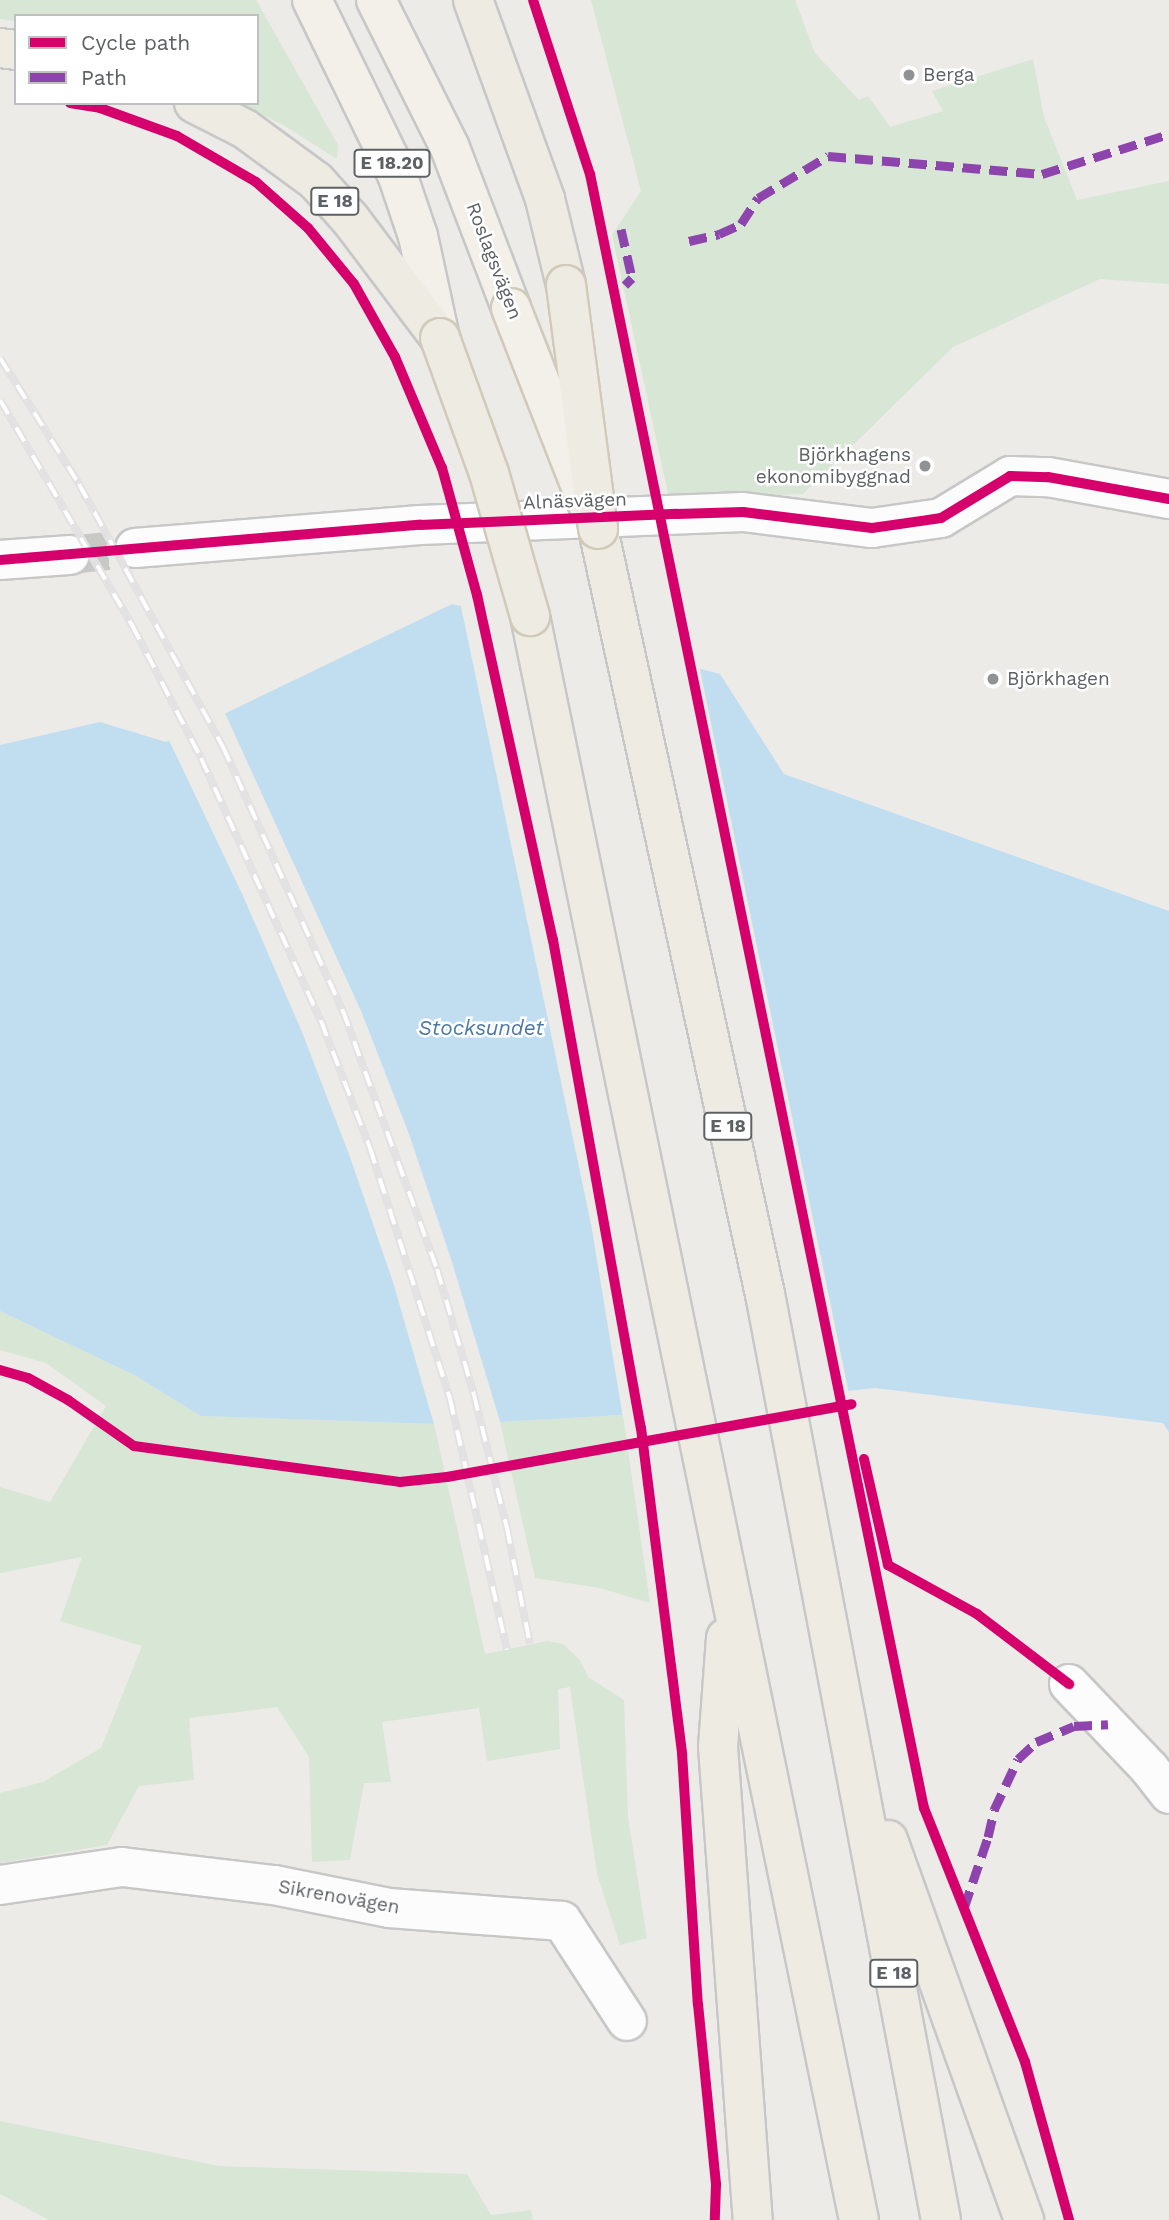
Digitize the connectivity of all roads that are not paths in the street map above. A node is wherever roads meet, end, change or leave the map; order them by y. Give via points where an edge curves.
1 (312, 0) edge
2 (376, 0) edge
3 (473, 0) edge
4 (198, 105) edge
5 (440, 338) junction
6 (1169, 499) edge
7 (598, 529) junction
8 (135, 548) tunnel mouth
9 (70, 555) tunnel mouth
10 (0, 560) edge
11 (729, 1594) junction
12 (1069, 1684) dead end
13 (847, 1726) junction
14 (1169, 1794) edge
15 (0, 1885) edge
16 (626, 2021) dead end
17 (753, 2220) edge
18 (859, 2220) edge
19 (941, 2220) edge
20 (1024, 2220) edge

1 - 5 main road, E 18.20 via 397,174 418,236
2 - 7 main road, Roslagsvägen / E 18.20, bridge via 450,148
3 - 7 highway, E 18, bridge via 545,199 566,285
4 - 5 highway, E 18 via 245,129 316,181
5 - 11 highway, E 18, bridge via 489,473 530,616
6 - 8 street, Alnäsvägen via 1048,477 1010,476 941,518 872,528 743,512 420,525
7 - 13 highway, E 18 via 765,1294
9 - 10 street
11 - 17 highway via 718,1747
11 - 18 highway, E 18
12 - 14 street
13 - 19 highway, E 18
13 - 20 highway
15 - 16 street, Sikrenovägen via 122,1867 274,1885 389,1908 562,1921

